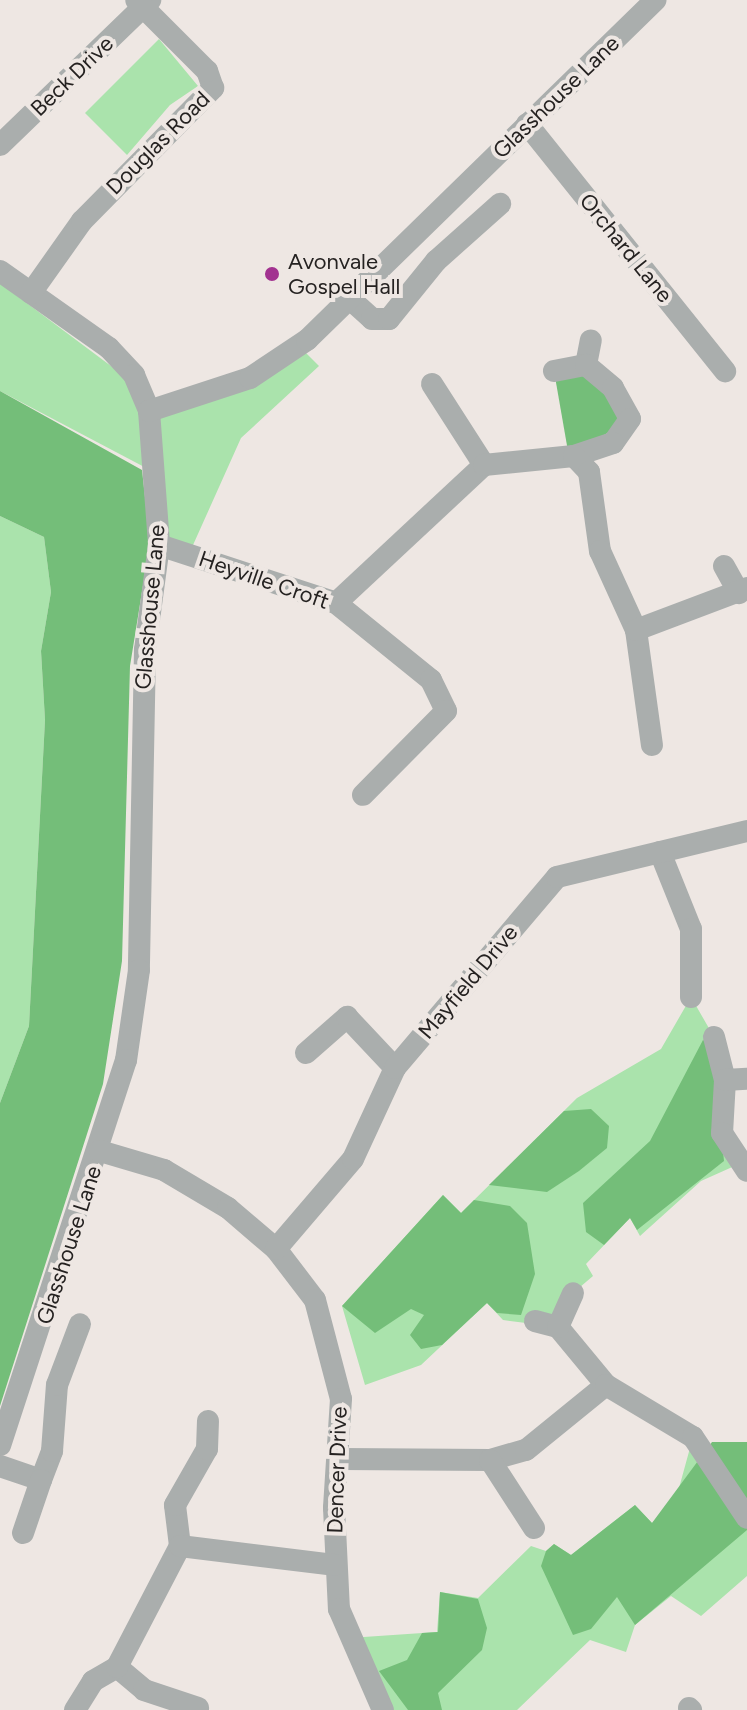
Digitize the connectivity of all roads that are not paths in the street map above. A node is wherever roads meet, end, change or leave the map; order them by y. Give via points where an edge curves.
1 (656, 0) edge
2 (143, 2) edge
3 (527, 124) junction
4 (0, 145) edge
5 (500, 204) dead end
6 (0, 271) edge
7 (31, 293) junction
8 (349, 298) junction
9 (591, 340) dead end
10 (586, 365) junction
11 (554, 371) dead end
12 (725, 371) dead end
13 (432, 384) dead end
14 (149, 411) junction
15 (574, 456) junction
16 (484, 465) junction
17 (159, 545) junction
18 (724, 566) dead end
19 (743, 590) edge
20 (336, 603) junction
21 (636, 630) junction
22 (652, 745) dead end
23 (363, 795) dead end
24 (747, 831) edge
25 (660, 852) junction
26 (691, 997) dead end
27 (714, 1037) dead end
28 (306, 1053) dead end
29 (395, 1068) junction
30 (736, 1080) edge
31 (100, 1151) junction
32 (747, 1171) edge
33 (276, 1249) junction
34 (573, 1293) dead end
35 (535, 1321) dead end
36 (80, 1324) dead end
37 (558, 1327) junction
38 (606, 1385) junction
39 (208, 1421) dead end
40 (0, 1445) edge
41 (341, 1459) junction
42 (490, 1460) junction
43 (0, 1466) edge
44 (41, 1480) junction
45 (747, 1518) edge
46 (534, 1528) dead end
47 (23, 1533) dead end
48 (180, 1546) junction
49 (334, 1565) junction
50 (117, 1667) junction
51 (184, 1707) edge
52 (381, 1709) edge
53 (75, 1710) edge

1 - 3 street, Glasshouse Lane
2 - 4 street, Beck Drive
2 - 7 street, Douglas Road via 207,71 213,88 82,221
3 - 8 street, Glasshouse Lane
3 - 12 street, Orchard Lane
5 - 8 street via 436,261 389,319 372,319
6 - 7 street
7 - 14 street via 119,356
8 - 14 street, Glasshouse Lane via 266,370
9 - 10 street
10 - 11 street
10 - 15 street via 613,388 630,419 613,443
13 - 16 street
14 - 17 street, Glasshouse Lane
15 - 16 street
15 - 21 street via 589,472 600,551
16 - 20 street
17 - 20 street, Heyville Croft
17 - 31 street, Glasshouse Lane via 143,685 139,970 126,1060
18 - 19 street
19 - 21 street
20 - 23 street, Heyville Croft via 431,680 446,711
21 - 22 street
24 - 25 street, Mayfield Drive
25 - 26 street via 691,929
25 - 29 street, Mayfield Drive via 557,877
27 - 30 street
28 - 29 street via 347,1017
29 - 33 street, Mayfield Drive via 353,1159
30 - 32 street via 722,1133
31 - 33 street, Dencer Drive via 164,1170 228,1208
31 - 40 street, Glasshouse Lane
33 - 41 street, Dencer Drive via 315,1300 324,1327 341,1399
34 - 37 street
35 - 37 street
36 - 44 street, Glasshouse Lane via 57,1385 52,1451
37 - 38 street
38 - 42 street via 526,1450
38 - 45 street via 693,1437
39 - 48 street via 207,1449 175,1505
41 - 42 street
41 - 49 street, Dencer Drive
42 - 46 street
43 - 44 street
44 - 47 street, Glasshouse Lane
48 - 49 street
48 - 50 street
49 - 52 street, Dencer Drive via 339,1609
50 - 51 street via 144,1690
50 - 53 street via 93,1681

